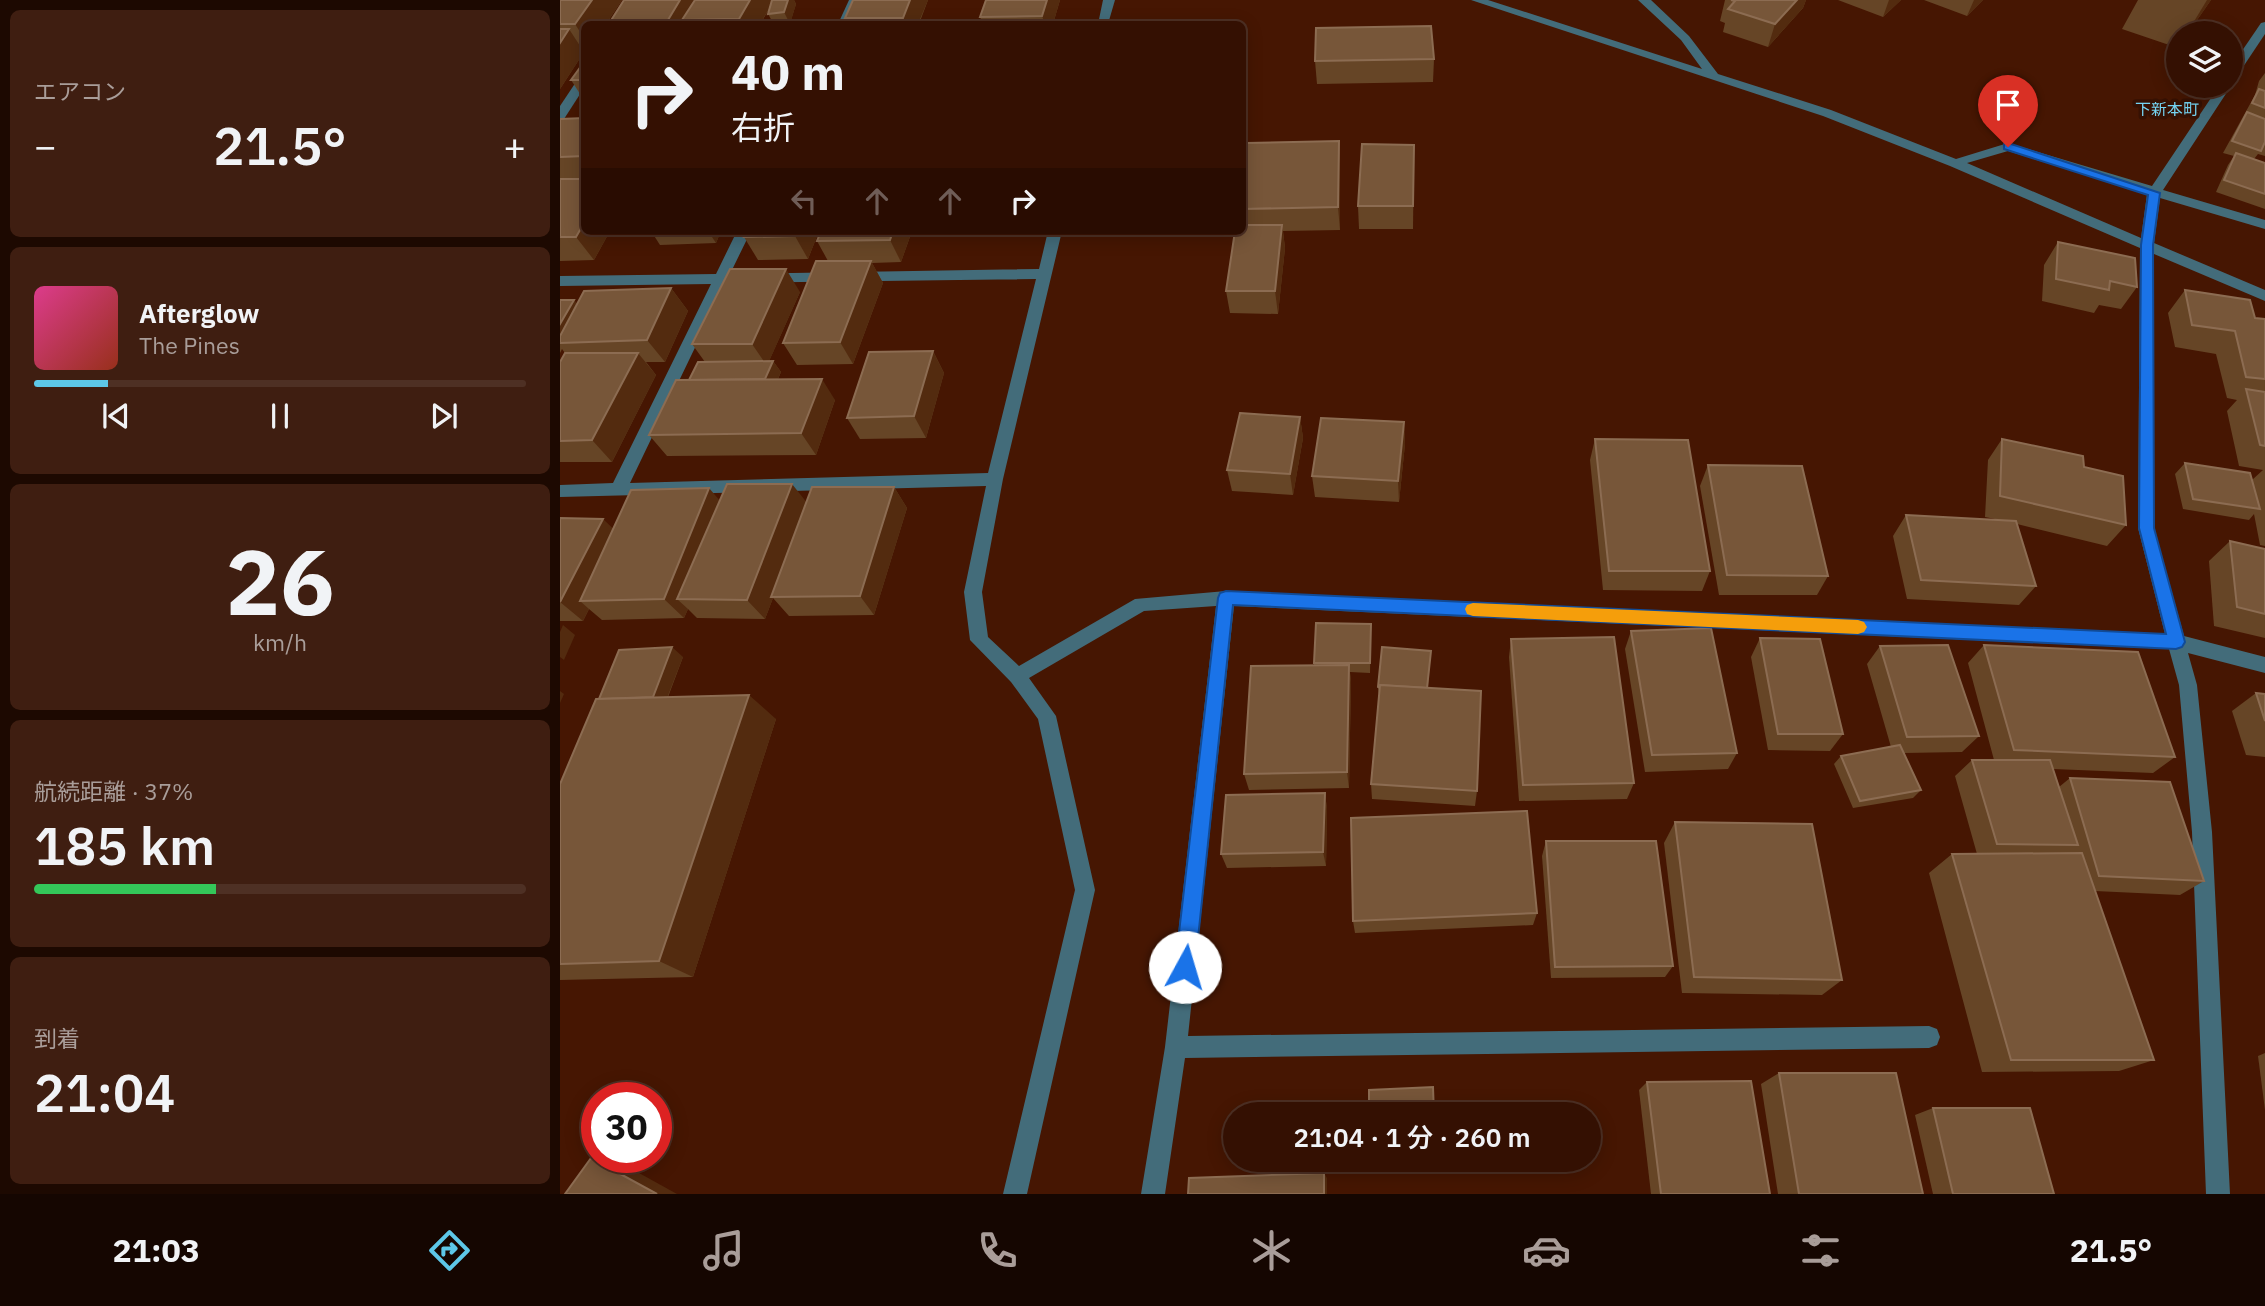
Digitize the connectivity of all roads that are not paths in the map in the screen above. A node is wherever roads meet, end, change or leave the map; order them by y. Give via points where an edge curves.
1 (855, 0) edge
2 (1110, 0) edge
3 (1477, 0) edge
4 (1644, 0) edge
5 (844, 21) edge
6 (1104, 21) edge
7 (2265, 25) edge
8 (2243, 58) edge
9 (1713, 75) junction
10 (581, 85) edge
11 (2217, 98) edge
12 (564, 119) edge
13 (1955, 163) junction
14 (2154, 193) junction
15 (2265, 225) edge
16 (742, 235) edge
17 (1054, 235) edge
18 (2147, 245) junction
19 (1046, 274) junction
20 (720, 279) junction
21 (560, 281) edge
22 (2265, 296) edge
23 (995, 479) junction
24 (618, 490) junction
25 (560, 491) edge
26 (1226, 598) junction
27 (2176, 642) junction
28 (2265, 665) edge
29 (1017, 676) junction
30 (1929, 1037) dead end
31 (1176, 1046) junction
32 (1015, 1194) edge
33 (1153, 1194) edge
34 (2218, 1194) edge

1 - 5 street
2 - 6 street
3 - 9 street
4 - 9 street via 1685,38
7 - 8 street
9 - 13 street
10 - 12 street
11 - 14 street
13 - 14 street via 2008,147
13 - 18 street
14 - 15 street
14 - 18 street
16 - 20 street
17 - 19 street
18 - 22 street
18 - 27 street via 2146,528
19 - 20 street
19 - 23 street
20 - 21 street
20 - 24 street
23 - 24 street
23 - 29 street via 973,592 979,640
24 - 25 street
26 - 27 street
26 - 29 street via 1141,604
26 - 31 street
27 - 28 street
27 - 34 street via 2188,685 2202,832
29 - 32 street via 1047,716 1085,890
30 - 31 street
31 - 33 street

